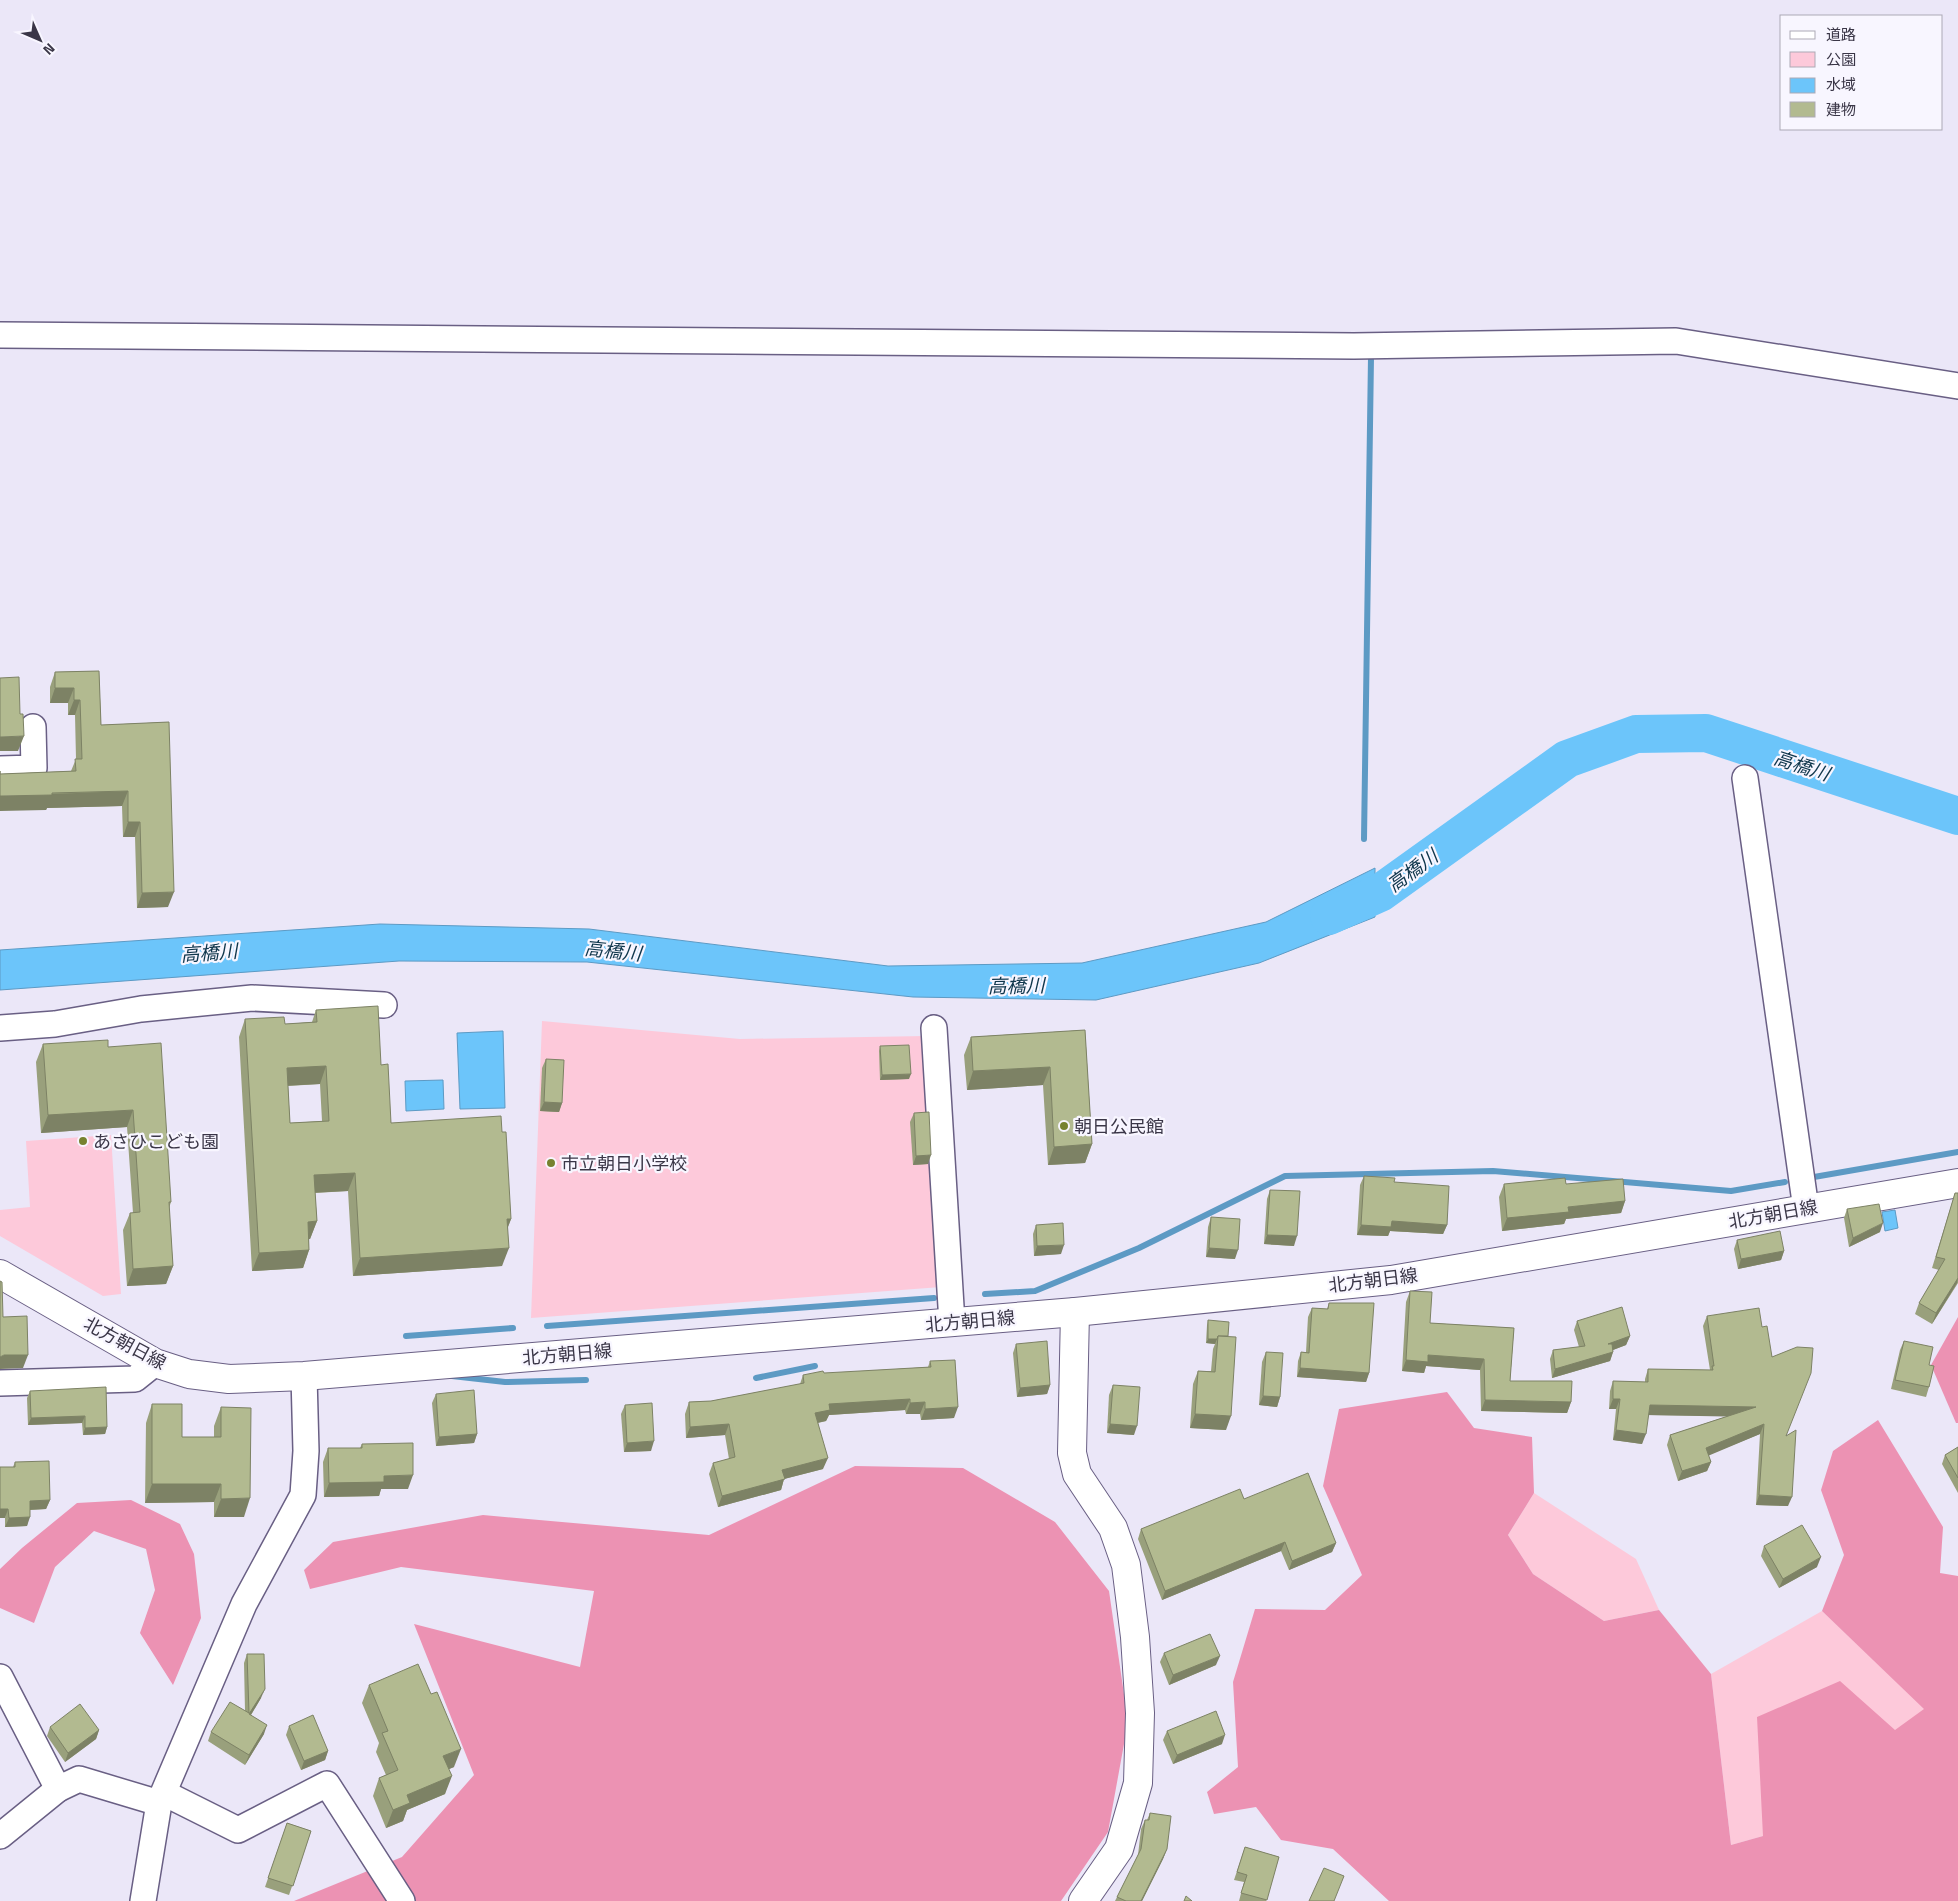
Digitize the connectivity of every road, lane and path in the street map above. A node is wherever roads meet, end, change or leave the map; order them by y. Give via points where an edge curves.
1 (0, 335) edge
2 (1958, 386) edge
3 (33, 726) dead end
4 (0, 769) edge
5 (1745, 778) dead end
6 (384, 1005) dead end
7 (0, 1028) edge
8 (934, 1028) dead end
9 (1958, 1183) edge
10 (1806, 1209) junction
11 (0, 1274) edge
12 (1075, 1312) junction
13 (952, 1323) junction
14 (155, 1362) junction
15 (304, 1376) junction
16 (0, 1383) edge
17 (0, 1677) edge
18 (58, 1789) junction
19 (166, 1800) junction
20 (0, 1836) edge
21 (143, 1901) edge
22 (402, 1901) edge
23 (1083, 1901) edge

1 - 2 street via 1354,346 1676,341
3 - 4 street via 34,768
5 - 10 street
6 - 7 street via 252,998 141,1009 55,1024
8 - 13 street
9 - 10 main road, 北方朝日線
10 - 12 main road, 北方朝日線 via 1391,1280
11 - 14 main road, 北方朝日線
12 - 13 main road, 北方朝日線
12 - 23 main road via 1072,1453 1077,1474 1113,1528 1126,1565 1140,1713 1138,1783 1119,1849
13 - 15 main road, 北方朝日線
14 - 15 main road, 北方朝日線 via 189,1374 229,1379
14 - 16 street via 135,1379
15 - 19 street via 306,1451 303,1495 244,1604
17 - 18 street
18 - 19 street via 80,1779
18 - 20 street
19 - 21 street
19 - 22 street via 238,1830 327,1784

